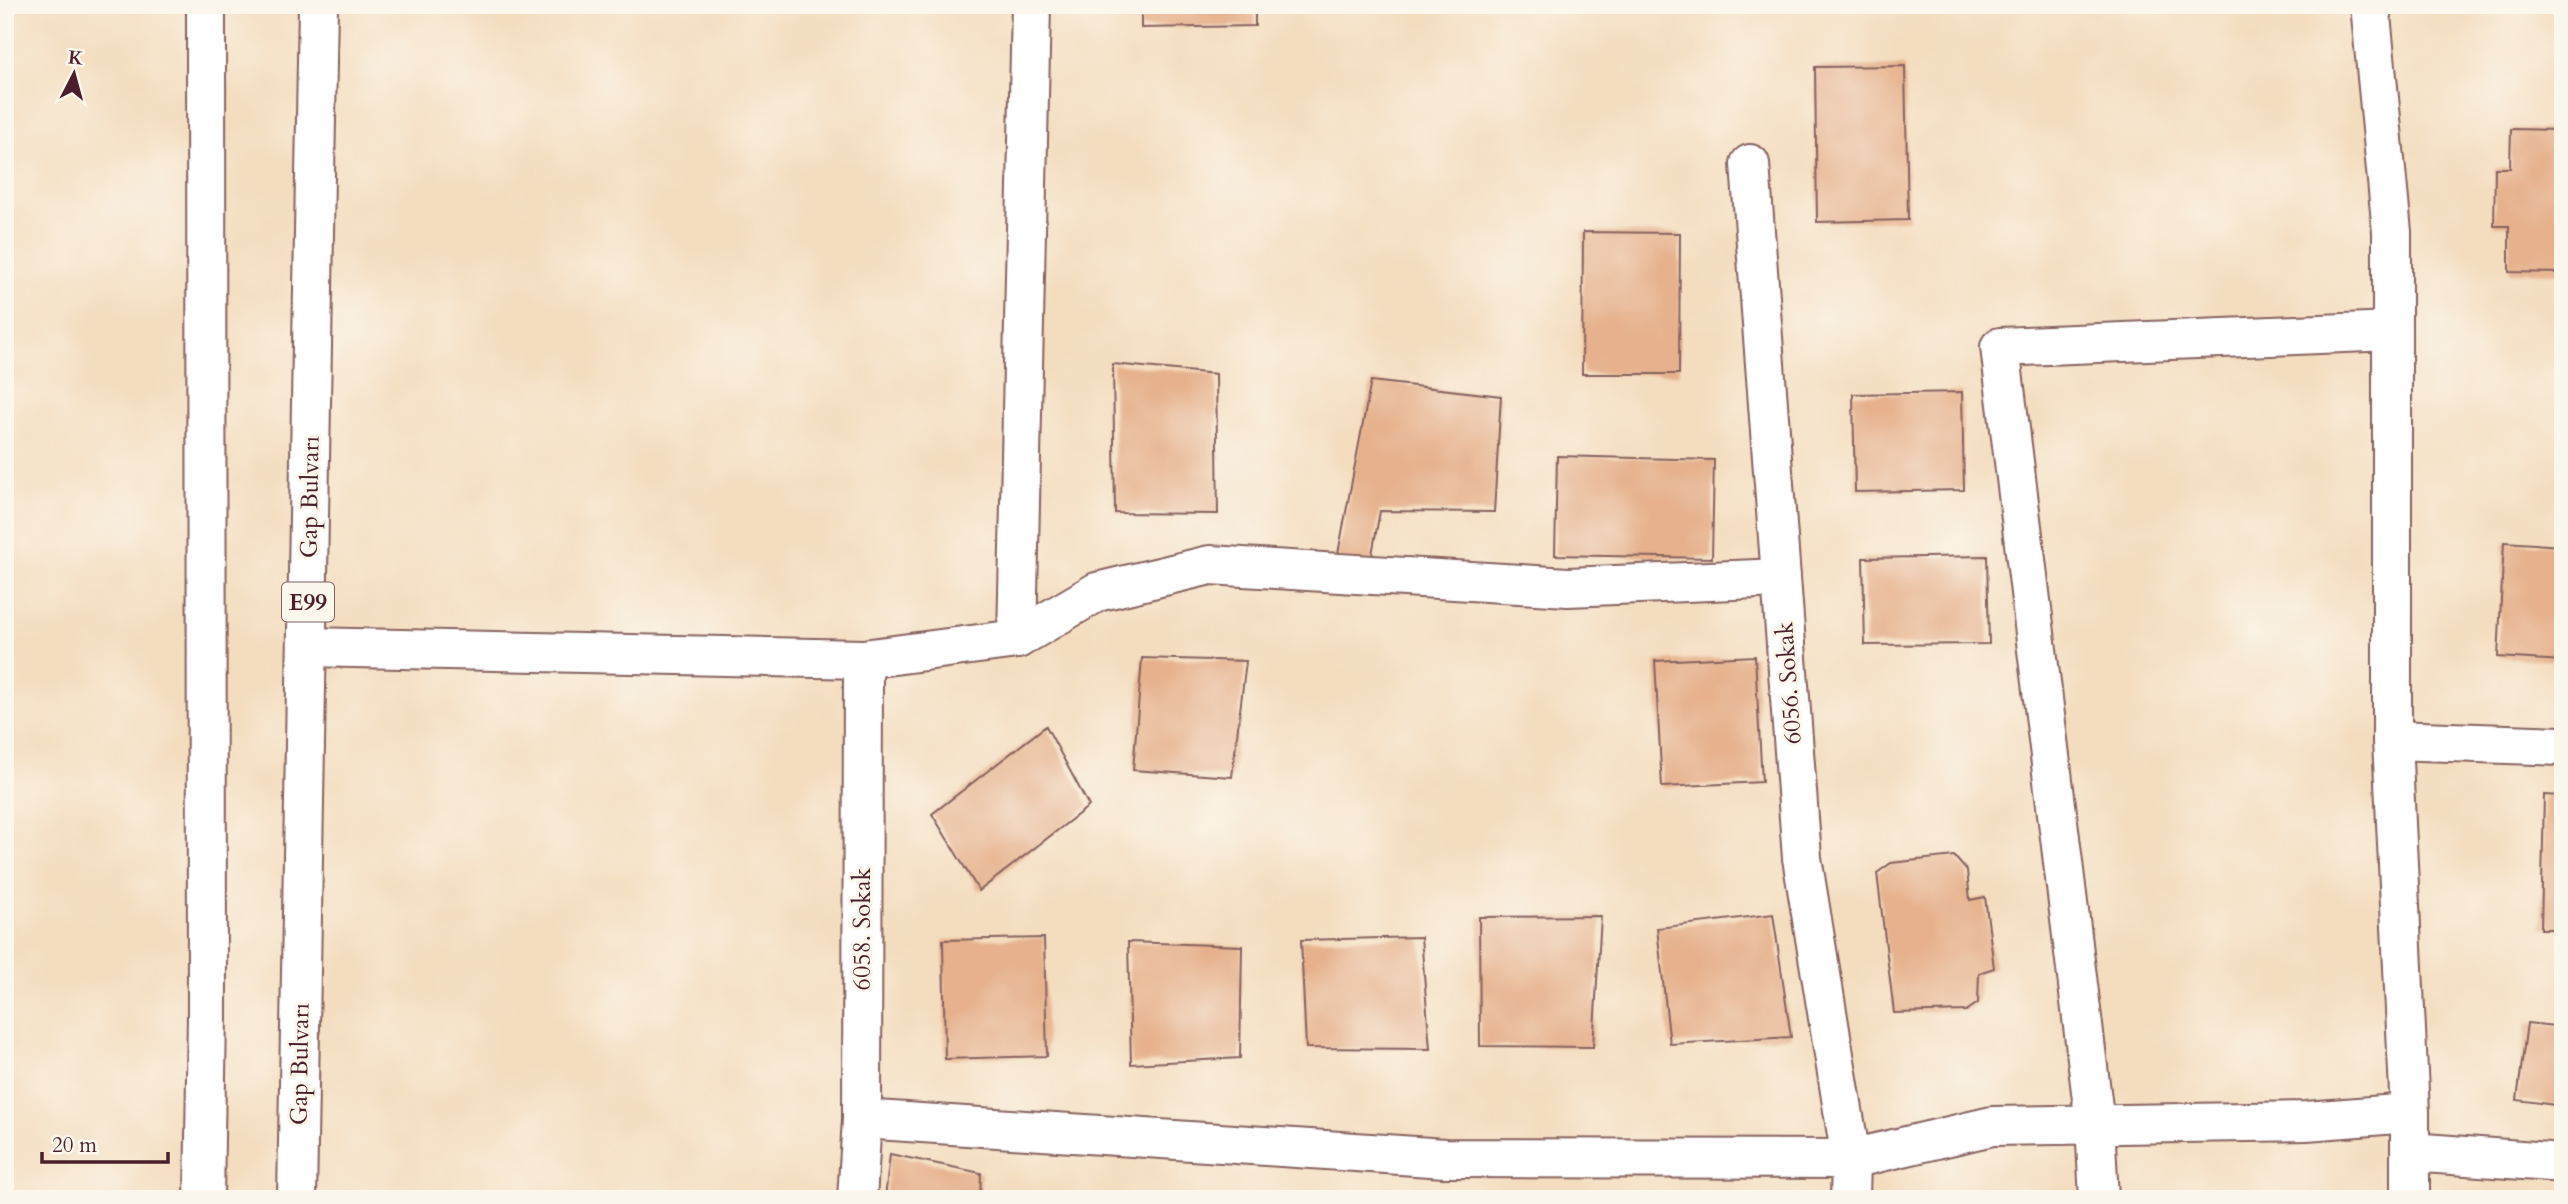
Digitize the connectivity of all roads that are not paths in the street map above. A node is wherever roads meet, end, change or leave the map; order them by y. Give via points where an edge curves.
1 (206, 5) edge
2 (318, 5) edge
3 (1031, 5) edge
4 (2370, 5) edge
5 (1750, 164) dead end
6 (2392, 331) junction
7 (1781, 578) junction
8 (1017, 639) junction
9 (307, 647) junction
10 (863, 659) junction
11 (2392, 740) junction
12 (2563, 746) edge
13 (2410, 1113) junction
14 (862, 1119) junction
15 (2095, 1124) junction
16 (2410, 1152) junction
17 (1851, 1159) junction
18 (2563, 1163) edge
19 (204, 1199) edge
20 (297, 1199) edge
21 (857, 1199) edge
22 (1850, 1199) edge
23 (2099, 1199) edge
24 (2410, 1199) edge

1 - 19 main road
2 - 9 main road, Gap Bulvarı / E99
3 - 8 main road
4 - 6 main road via 2392,232
5 - 7 main road, 6056. Sokak
6 - 11 main road
6 - 15 main road via 2000,347
7 - 8 main road via 1568,587 1210,565 1097,592
7 - 17 main road, 6056. Sokak via 1802,858
8 - 10 main road
9 - 10 main road
9 - 20 main road, Gap Bulvarı / E99
10 - 14 main road, 6058. Sokak
11 - 12 main road
11 - 13 main road
13 - 15 main road via 2306,1121
13 - 16 main road
14 - 17 main road via 1445,1158
14 - 21 main road, 6058. Sokak
15 - 17 main road via 1992,1126
15 - 23 main road
16 - 18 main road
16 - 24 main road
17 - 22 main road, 6056. Sokak

